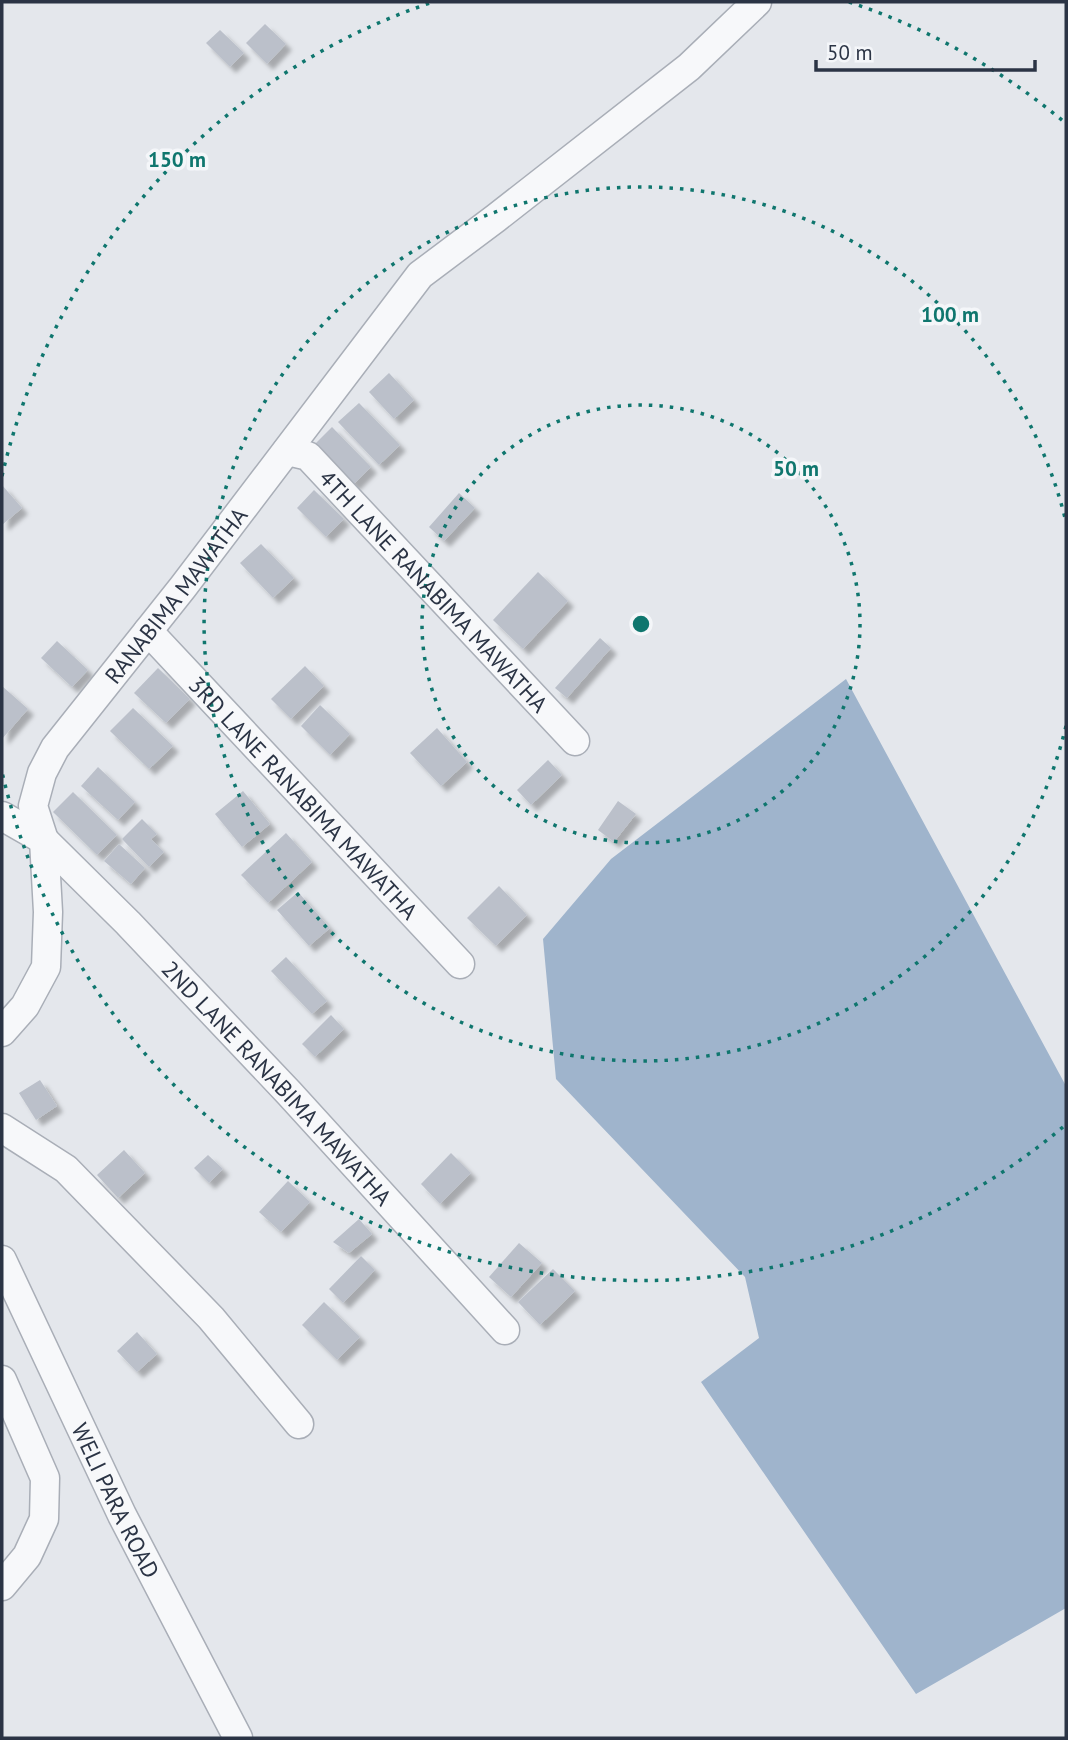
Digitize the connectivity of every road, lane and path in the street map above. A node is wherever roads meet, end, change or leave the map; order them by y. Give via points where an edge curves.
1 (757, 2) edge
2 (287, 451) junction
3 (148, 631) junction
4 (575, 741) dead end
5 (2, 816) edge
6 (44, 840) junction
7 (460, 964) dead end
8 (2, 1032) edge
9 (2, 1128) edge
10 (2, 1259) edge
11 (505, 1330) dead end
12 (2, 1380) edge
13 (299, 1424) dead end
14 (2, 1586) edge
15 (238, 1738) edge

1 - 2 street, RANABIMA MAWATHA via 689,67 420,275
2 - 3 street, RANABIMA MAWATHA
2 - 4 street, 4TH LANE RANABIMA MAWATHA via 308,456
3 - 6 street, RANABIMA MAWATHA via 55,748 42,772 33,806
3 - 7 street, 3RD LANE RANABIMA MAWATHA
5 - 6 street
6 - 8 street, RANABIMA MAWATHA via 46,967 25,1006
6 - 11 street, 2ND LANE RANABIMA MAWATHA via 270,1073
9 - 13 street via 66,1169 211,1318
10 - 15 street, WELI PARA ROAD via 122,1515
12 - 14 street via 45,1478 44,1520 27,1556

